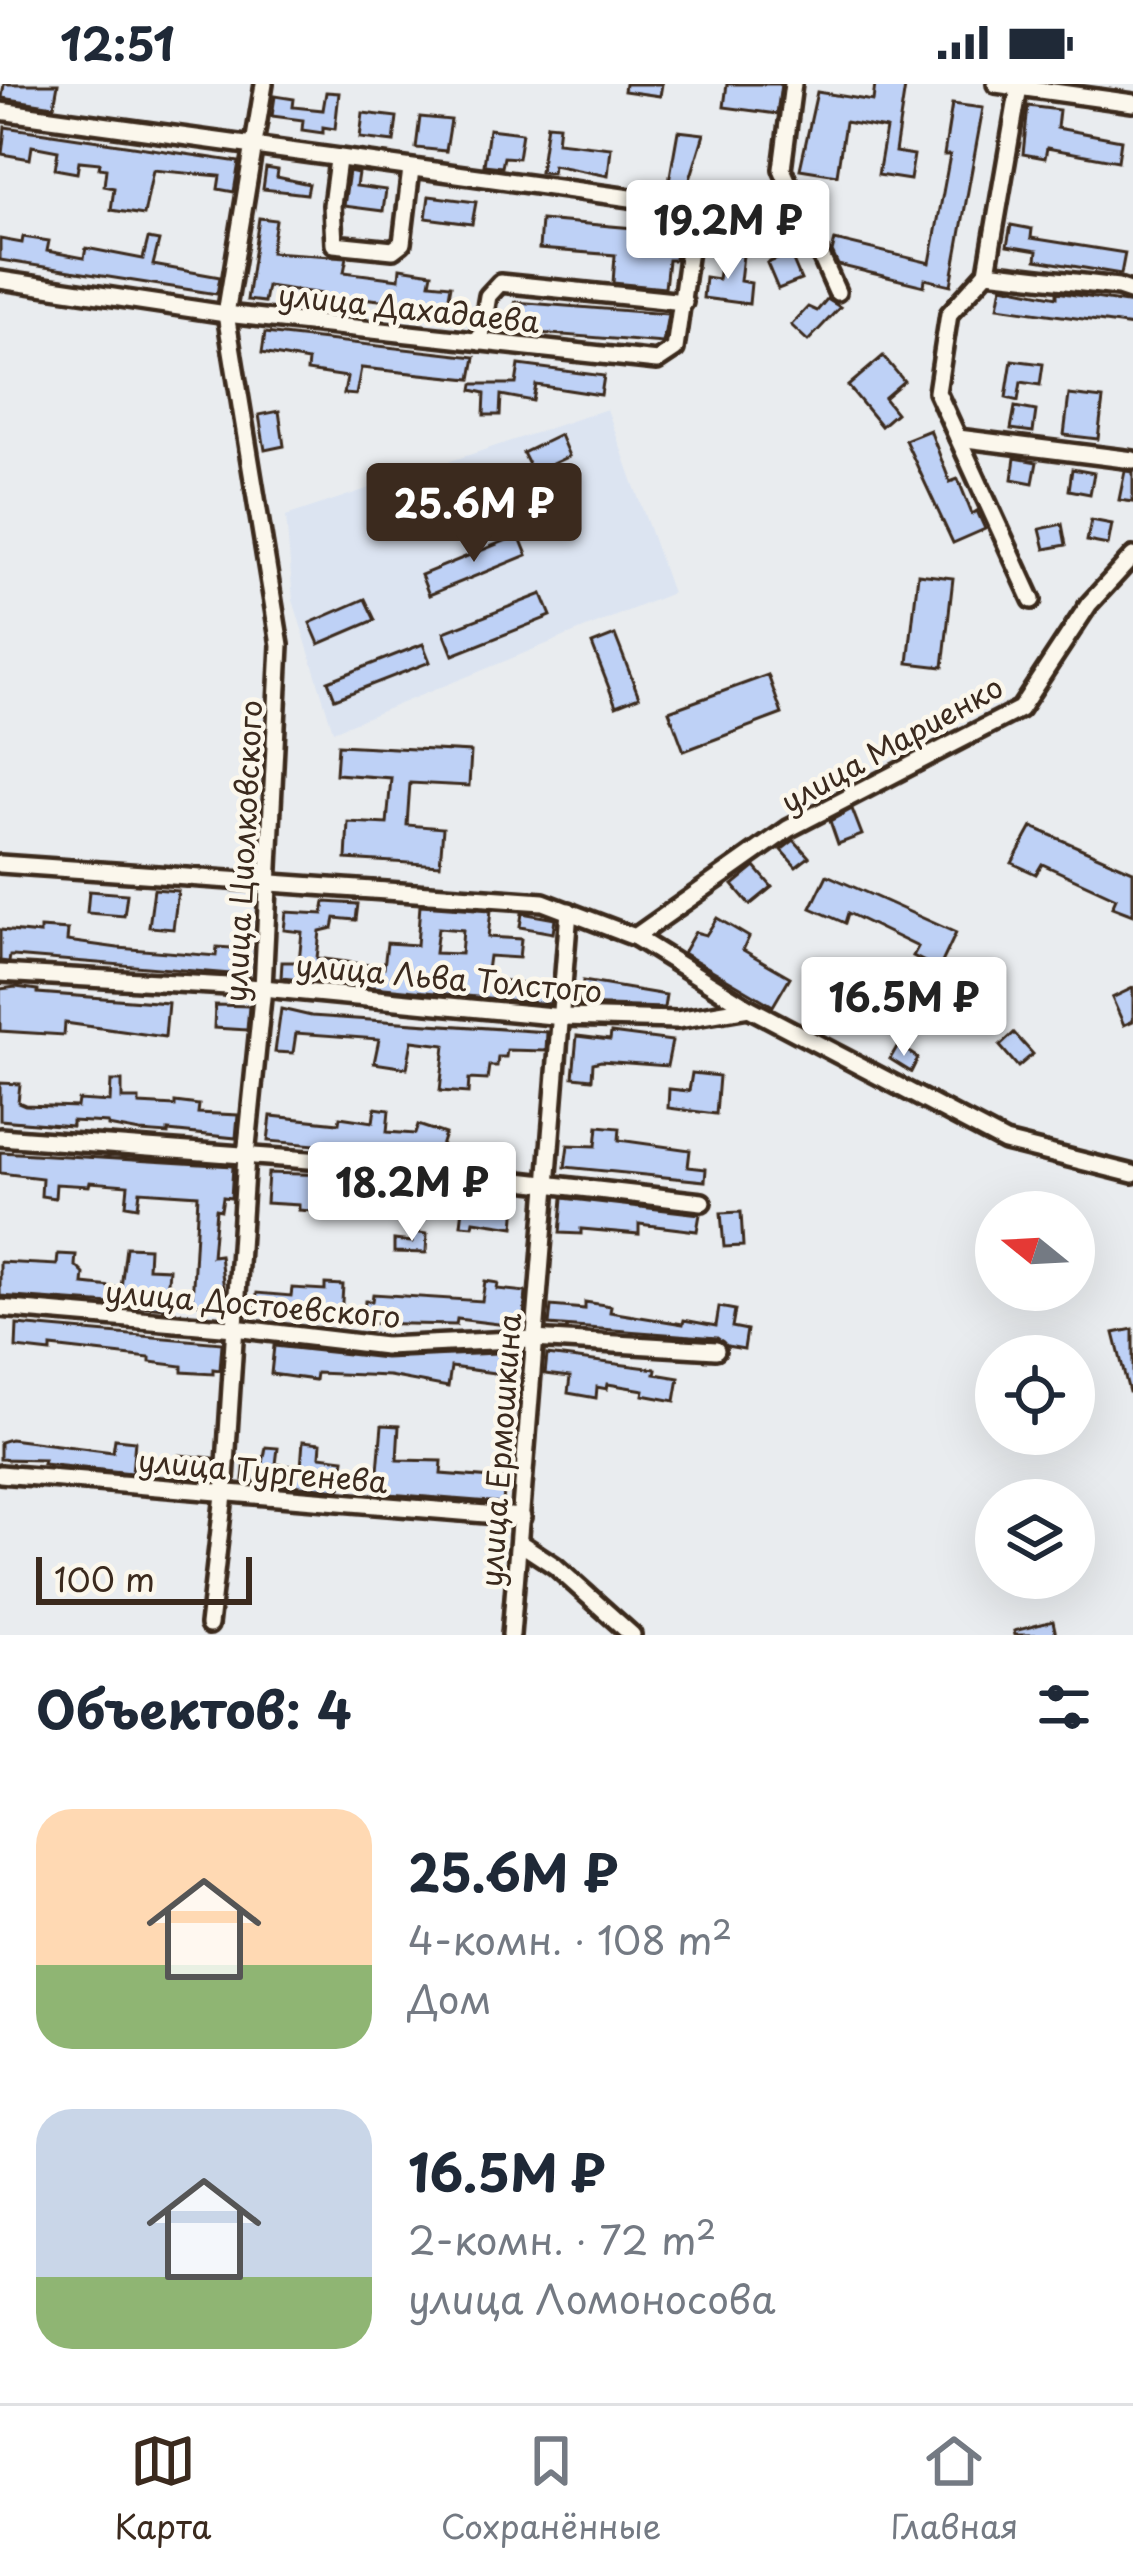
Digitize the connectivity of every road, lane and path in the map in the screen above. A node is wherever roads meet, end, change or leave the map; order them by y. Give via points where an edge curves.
1 (264, 84) edge
2 (793, 84) edge
3 (997, 84) edge
4 (1027, 87) edge
5 (1133, 103) edge
6 (0, 111) edge
7 (254, 148) junction
8 (338, 160) junction
9 (410, 169) junction
10 (987, 272) junction
11 (0, 280) edge
12 (837, 292) dead end
13 (1133, 292) edge
14 (684, 302) junction
15 (226, 314) junction
16 (480, 342) junction
17 (958, 438) junction
18 (1133, 460) edge
19 (1133, 556) edge
20 (1032, 600) dead end
21 (0, 864) edge
22 (270, 880) junction
23 (569, 911) junction
24 (635, 937) junction
25 (0, 973) edge
26 (263, 988) junction
27 (749, 1008) junction
28 (563, 1017) junction
29 (0, 1137) edge
30 (246, 1156) junction
31 (1133, 1174) edge
32 (549, 1186) junction
33 (702, 1202) dead end
34 (0, 1309) edge
35 (234, 1328) junction
36 (533, 1339) junction
37 (716, 1350) dead end
38 (0, 1474) edge
39 (224, 1495) junction
40 (522, 1517) junction
41 (520, 1543) junction
42 (209, 1625) dead end
43 (511, 1635) edge
44 (632, 1635) edge

1 - 7 street, улица Циолковского
2 - 12 street via 782,170
3 - 4 street
4 - 5 street
4 - 10 street
6 - 7 street
7 - 8 street
7 - 15 street, улица Циолковского
8 - 9 street
8 - 9 street via 334,244 393,250 402,243
9 - 14 street, улица Дахадаева via 652,201 694,215
10 - 13 street
10 - 17 street via 949,314 937,392
11 - 15 street, улица Дахадаева
14 - 16 street, улица Дахадаева via 675,349 657,362
14 - 16 street via 500,284 488,296
15 - 16 street, улица Дахадаева
15 - 22 street, улица Циолковского via 280,645
17 - 18 street
17 - 20 street
19 - 24 street, улица Мариенко via 1089,604 1019,709 788,829
21 - 22 street
22 - 23 street via 543,902
22 - 26 street, улица Циолковского
23 - 24 street
23 - 28 street, улица Ермошкина
24 - 27 street
25 - 26 street, улица Льва Толстого
26 - 28 street, улица Льва Толстого
26 - 30 street, улица Циолковского
27 - 28 street, улица Льва Толстого via 676,1020
27 - 31 street via 1005,1142
28 - 32 street, улица Ермошкина
29 - 30 street
30 - 32 street
30 - 35 street, улица Циолковского
32 - 33 street
32 - 36 street, улица Ермошкина
34 - 35 street, улица Достоевского
35 - 36 street, улица Достоевского via 385,1346
35 - 39 street, улица Циолковского
36 - 37 street, улица Достоевского
36 - 40 street, улица Ермошкина
38 - 39 street, улица Тургенева
39 - 40 street, улица Тургенева
39 - 42 street, улица Циолковского
40 - 41 street, улица Ермошкина
41 - 43 street, улица Ермошкина
41 - 44 street

